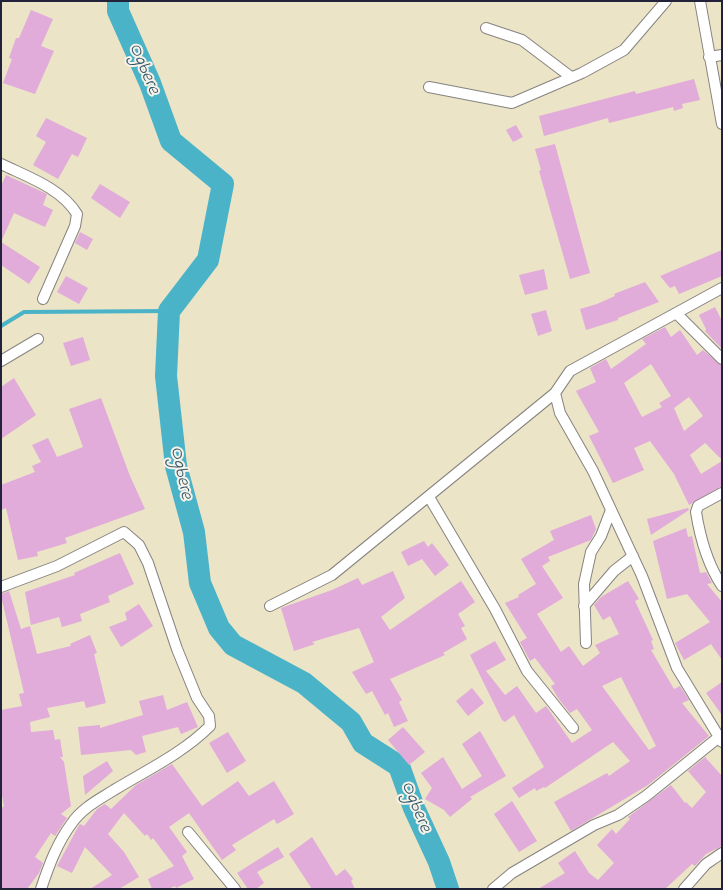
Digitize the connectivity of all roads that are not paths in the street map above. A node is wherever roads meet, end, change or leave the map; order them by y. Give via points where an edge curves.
1 (666, 1) edge
2 (700, 1) edge
3 (486, 28) dead end
4 (722, 55) edge
5 (708, 57) junction
6 (571, 77) junction
7 (429, 87) dead end
8 (722, 124) edge
9 (1, 164) edge
10 (722, 288) edge
11 (43, 300) dead end
12 (677, 314) junction
13 (38, 339) dead end
14 (722, 359) edge
15 (1, 361) edge
16 (555, 393) junction
17 (722, 493) edge
18 (429, 497) junction
19 (611, 510) junction
20 (633, 556) junction
21 (722, 586) edge
22 (1, 587) edge
23 (270, 606) dead end
24 (584, 606) junction
25 (586, 642) dead end
26 (573, 728) dead end
27 (720, 739) edge
28 (188, 832) dead end
29 (722, 853) edge
30 (41, 889) edge
31 (235, 889) edge
32 (493, 889) edge
33 (684, 889) edge

1 - 6 street via 624,50
2 - 5 street
3 - 6 street via 522,40
4 - 5 street
5 - 8 street
6 - 7 street via 512,103
9 - 11 street via 44,184 66,200 78,214
10 - 12 street
12 - 14 street
12 - 16 street via 570,371
13 - 15 street
16 - 18 street
16 - 19 street via 560,413
17 - 21 street via 698,506 696,512 708,557
18 - 23 street via 332,575
18 - 26 street via 495,609 527,671
19 - 20 street
19 - 24 street via 591,552 584,584
20 - 24 street
20 - 27 street via 677,668
22 - 30 street via 58,566 124,532 139,545 148,563 177,649 197,698 209,716 210,726 198,738 90,805 72,821 53,855
24 - 25 street
27 - 32 street via 625,810 512,873
28 - 31 street
29 - 33 street via 706,864

